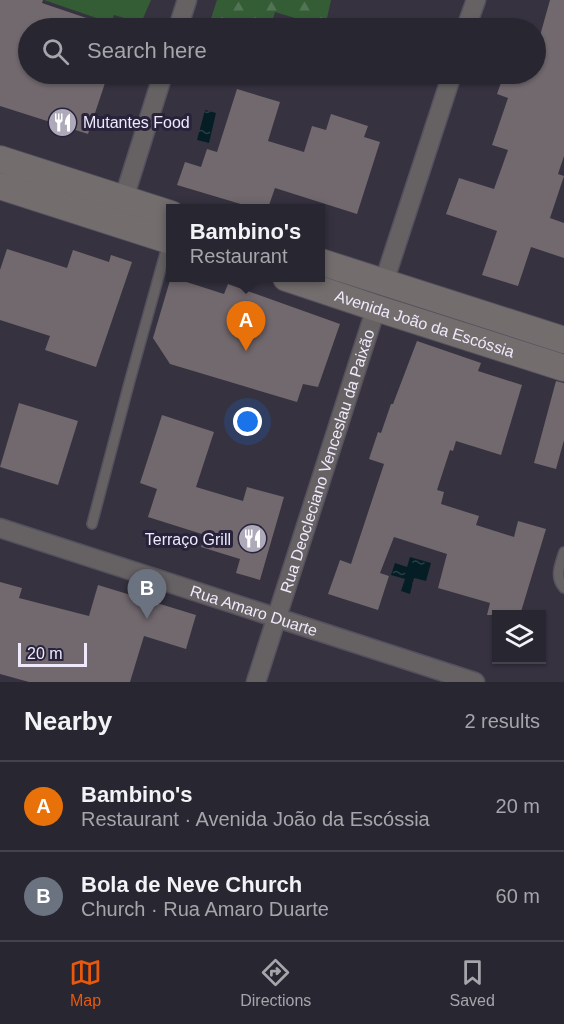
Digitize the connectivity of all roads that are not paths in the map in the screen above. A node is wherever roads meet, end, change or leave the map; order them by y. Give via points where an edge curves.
1 (187, 0) edge
2 (476, 0) edge
3 (181, 18) edge
4 (470, 18) edge
5 (161, 84) edge
6 (449, 84) edge
7 (0, 159) edge
8 (0, 186) edge
9 (124, 198) junction
10 (166, 212) edge
11 (166, 239) edge
12 (166, 254) edge
13 (325, 263) edge
14 (298, 282) edge
15 (384, 282) junction
16 (376, 308) junction
17 (564, 340) edge
18 (564, 368) edge
19 (92, 524) dead end
20 (0, 528) edge
21 (564, 552) edge
22 (564, 588) edge
23 (277, 617) junction
24 (256, 682) edge
25 (475, 682) edge

1 - 3 street
2 - 4 street
5 - 9 street
6 - 15 street
7 - 9 main road
8 - 11 main road
9 - 10 main road
12 - 19 lane
13 - 15 main road, Avenida João da Escóssia
14 - 16 main road, Avenida João da Escóssia
15 - 17 main road, Avenida João da Escóssia
16 - 18 main road, Avenida João da Escóssia
16 - 23 street, Rua Deocleciano Venceslau da Paixão
20 - 23 street, Rua Amaro Duarte
21 - 22 lane via 558,569
23 - 24 street, Rua Deocleciano Venceslau da Paixão
23 - 25 street, Rua Amaro Duarte

